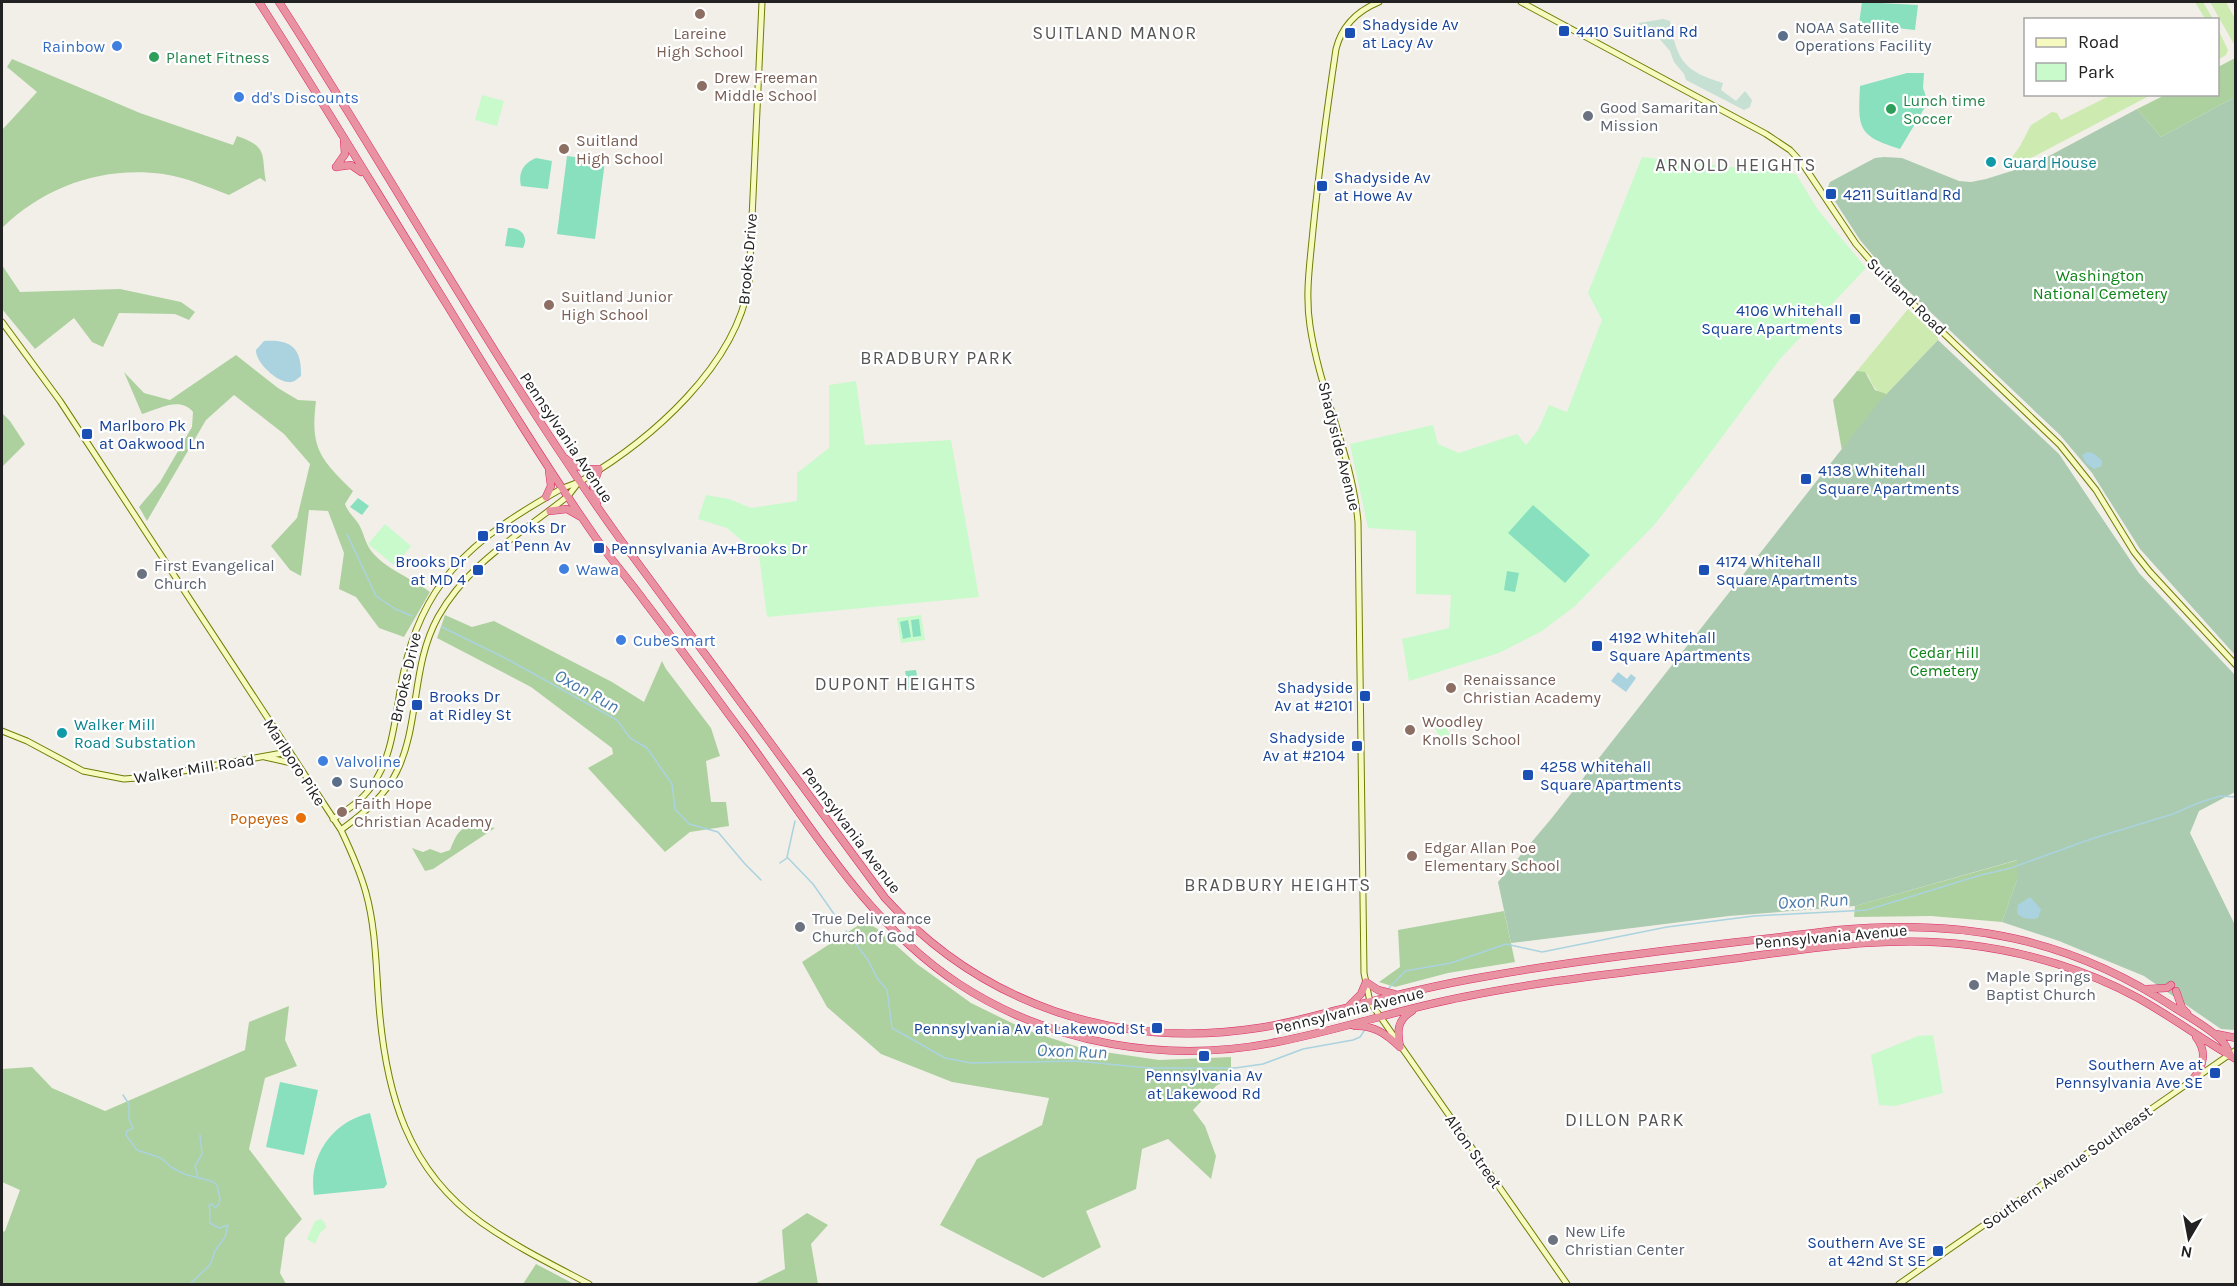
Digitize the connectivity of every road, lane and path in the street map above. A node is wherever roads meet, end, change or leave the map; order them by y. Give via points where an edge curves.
1 (259, 2) edge
2 (279, 2) edge
3 (762, 2) edge
4 (1379, 2) edge
5 (1521, 2) edge
6 (343, 137) junction
7 (369, 179) junction
8 (2, 322) edge
9 (561, 455) junction
10 (548, 466) junction
11 (599, 469) junction
12 (579, 482) junction
13 (563, 488) junction
14 (568, 496) junction
15 (546, 497) junction
16 (550, 511) junction
17 (601, 513) junction
18 (585, 520) junction
19 (2235, 665) edge
20 (2, 731) edge
21 (288, 752) junction
22 (261, 757) junction
23 (296, 764) junction
24 (333, 819) junction
25 (340, 830) junction
26 (2108, 970) junction
27 (1366, 982) junction
28 (2103, 982) junction
29 (2141, 987) junction
30 (1396, 995) junction
31 (1370, 1002) junction
32 (1428, 1005) junction
33 (1348, 1007) junction
34 (1381, 1017) junction
35 (2195, 1021) junction
36 (2188, 1028) junction
37 (2211, 1033) junction
38 (1308, 1035) junction
39 (2235, 1038) edge
40 (1400, 1047) junction
41 (2233, 1054) edge
42 (2193, 1079) junction
43 (589, 1284) edge
44 (1567, 1284) edge
45 (1899, 1284) edge

1 - 6 highway, Pennsylvania Avenue
2 - 9 highway, Pennsylvania Avenue
3 - 11 street, Brooks Drive via 749,283 743,312 690,394
4 - 27 street, Shadyside Avenue via 1350,20 1338,42 1308,286 1311,334 1352,481 1358,522 1362,962
5 - 19 street, Suitland Road via 1766,134 1795,155 1866,257 2060,445 2096,490 2150,573
6 - 7 highway, Pennsylvania Avenue
6 - 7 highway via 345,152 336,166 353,165
7 - 10 highway, Pennsylvania Avenue
8 - 21 street, Marlboro Pike via 60,401
9 - 11 highway via 577,467
9 - 12 highway, Pennsylvania Avenue
10 - 13 highway, Pennsylvania Avenue
10 - 15 highway via 551,485
11 - 12 street, Brooks Drive
11 - 17 highway via 593,490
12 - 13 street, Brooks Drive
12 - 14 street, Brooks Drive
12 - 17 highway, Pennsylvania Avenue
13 - 14 highway, Pennsylvania Avenue
13 - 15 street, Brooks Drive
14 - 16 street, Brooks Drive
14 - 18 highway, Pennsylvania Avenue
15 - 24 street, Brooks Drive via 474,548 428,602 406,659 389,748 379,774 360,800
16 - 18 highway via 567,509
16 - 25 street, Brooks Drive via 486,559 464,580 438,617 426,645 397,772 373,804
17 - 33 highway, Pennsylvania Avenue via 884,896 922,935 958,962 1037,1005 1139,1032 1187,1035 1238,1031
18 - 38 highway, Pennsylvania Avenue via 861,894 899,937 933,965 985,999 1022,1017 1093,1041 1154,1050 1207,1052
20 - 22 street, Walker Mill Road via 83,771 116,778 150,777
21 - 22 street, Walker Mill Road
21 - 23 street, Marlboro Pike
22 - 23 street
23 - 24 street, Marlboro Pike
24 - 25 street, Marlboro Pike
25 - 43 street, Marlboro Pike via 366,894 384,1062 410,1140 443,1188 474,1217
26 - 28 highway
26 - 29 highway, Pennsylvania Avenue
26 - 30 highway, Pennsylvania Avenue via 2060,951 1994,934 1879,926 1547,966
27 - 30 highway
27 - 31 street, Shadyside Avenue
27 - 33 highway
28 - 32 highway, Pennsylvania Avenue via 1997,950 1944,943 1889,942 1570,980
28 - 36 highway, Pennsylvania Avenue
29 - 35 highway, Pennsylvania Avenue
29 - 35 highway via 2174,988 2182,1008
30 - 31 highway, Pennsylvania Avenue
31 - 33 highway, Pennsylvania Avenue
31 - 34 street, Shadyside Avenue
32 - 34 highway, Pennsylvania Avenue
32 - 40 highway via 1401,1020 1397,1035
34 - 38 highway, Pennsylvania Avenue
34 - 40 street, Alton Street
35 - 37 highway, Pennsylvania Avenue
36 - 41 highway, Pennsylvania Avenue via 2216,1049
36 - 42 highway via 2203,1053
37 - 39 highway
37 - 41 highway, Pennsylvania Avenue
38 - 40 highway via 1366,1027 1383,1032
40 - 44 street, Alton Street
41 - 42 street, Southern Avenue Southeast
42 - 45 street, Southern Avenue Southeast

